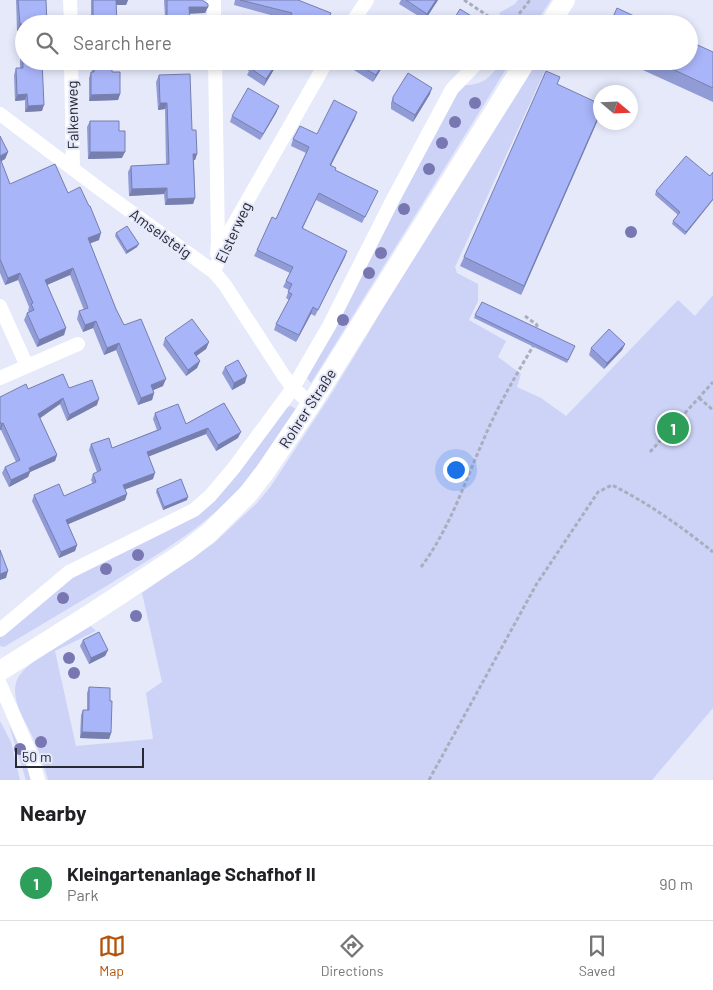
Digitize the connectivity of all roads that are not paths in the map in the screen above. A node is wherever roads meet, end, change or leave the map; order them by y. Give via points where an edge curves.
1 (70, 0) edge
2 (214, 0) edge
3 (367, 0) edge
4 (565, 0) edge
5 (71, 15) edge
6 (214, 15) edge
7 (357, 15) edge
8 (556, 15) edge
9 (71, 70) edge
10 (215, 70) edge
11 (321, 70) edge
12 (470, 70) edge
13 (520, 70) edge
14 (0, 114) edge
15 (73, 168) junction
16 (214, 272) junction
17 (0, 306) edge
18 (78, 344) dead end
19 (27, 366) junction
20 (0, 378) edge
21 (294, 388) junction
22 (311, 404) junction
23 (0, 630) edge
24 (0, 671) edge
25 (0, 684) edge
26 (38, 780) edge

1 - 5 street
2 - 6 street
3 - 7 street
4 - 8 main road
9 - 15 street, Falkenweg
10 - 16 street, Elsterweg via 218,242
11 - 16 street, Elsterweg via 230,230
12 - 21 street via 452,89 330,326
13 - 22 main road, Rohrer Straße
14 - 15 street, Amselsteig
15 - 16 street, Amselsteig
16 - 21 street, Amselsteig
17 - 19 street
18 - 19 street
19 - 20 street
21 - 22 street, Amselsteig
21 - 23 street, Rohrer Straße via 234,469 194,510 69,572
22 - 24 main road, Rohrer Straße via 265,472 209,532 179,556
25 - 26 street

